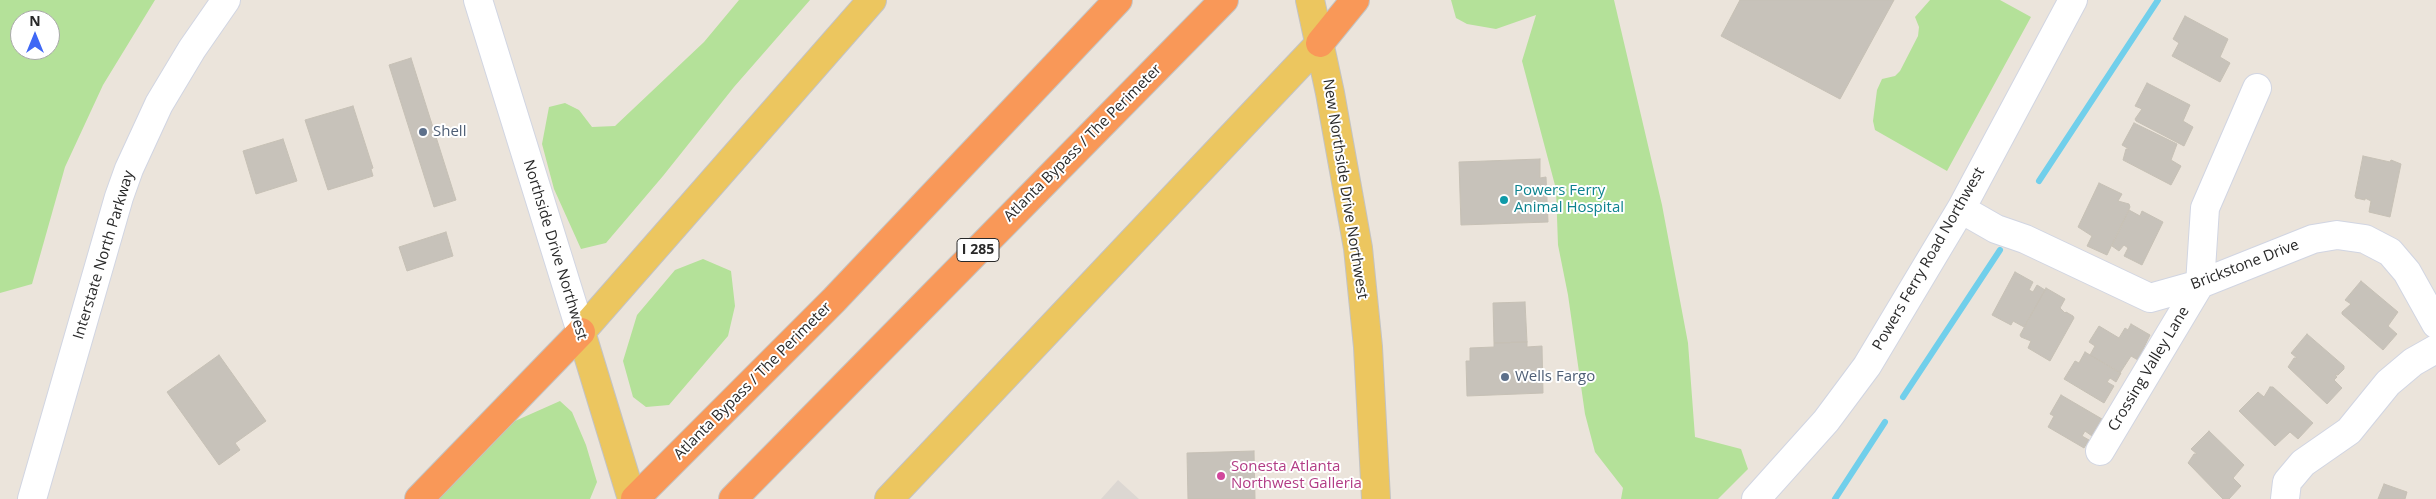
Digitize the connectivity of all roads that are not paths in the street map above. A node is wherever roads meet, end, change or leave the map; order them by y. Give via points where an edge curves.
1 (226, 0) edge
2 (478, 0) edge
3 (872, 0) edge
4 (1118, 0) edge
5 (1224, 0) edge
6 (1355, 0) edge
7 (2073, 0) edge
8 (1311, 6) edge
9 (1320, 43) junction
10 (2257, 88) dead end
11 (1961, 209) junction
12 (2200, 284) junction
13 (2436, 324) edge
14 (581, 332) junction
15 (2436, 349) edge
16 (2100, 451) dead end
17 (32, 499) edge
18 (419, 499) edge
19 (634, 499) edge
20 (733, 499) edge
21 (889, 499) edge
22 (1376, 499) edge
23 (1756, 499) edge
24 (2285, 499) edge

1 - 17 street, Interstate North Parkway via 163,97 129,169
2 - 14 street, Northside Drive Northwest
3 - 14 main road
4 - 19 highway, Atlanta Bypass / The Perimeter via 834,300
5 - 20 highway, Atlanta Bypass / The Perimeter / I 285
6 - 9 highway
7 - 11 street, Powers Ferry Road Northwest
8 - 9 main road, New Northside Drive Northwest
9 - 21 main road
9 - 22 main road, New Northside Drive Northwest via 1358,248 1368,347
10 - 12 street, Crossing Valley Lane via 2206,208
11 - 12 street, Brickstone Drive via 1987,212 2019,223 2024,239 2150,298
11 - 23 street, Powers Ferry Road Northwest via 1867,366 1826,421
12 - 13 street, Brickstone Drive via 2314,239 2337,236 2365,239 2390,252 2407,272
12 - 16 street, Crossing Valley Lane
14 - 18 highway
14 - 19 main road, Northside Drive Northwest
15 - 24 street via 2388,382 2349,431 2303,463 2287,482

